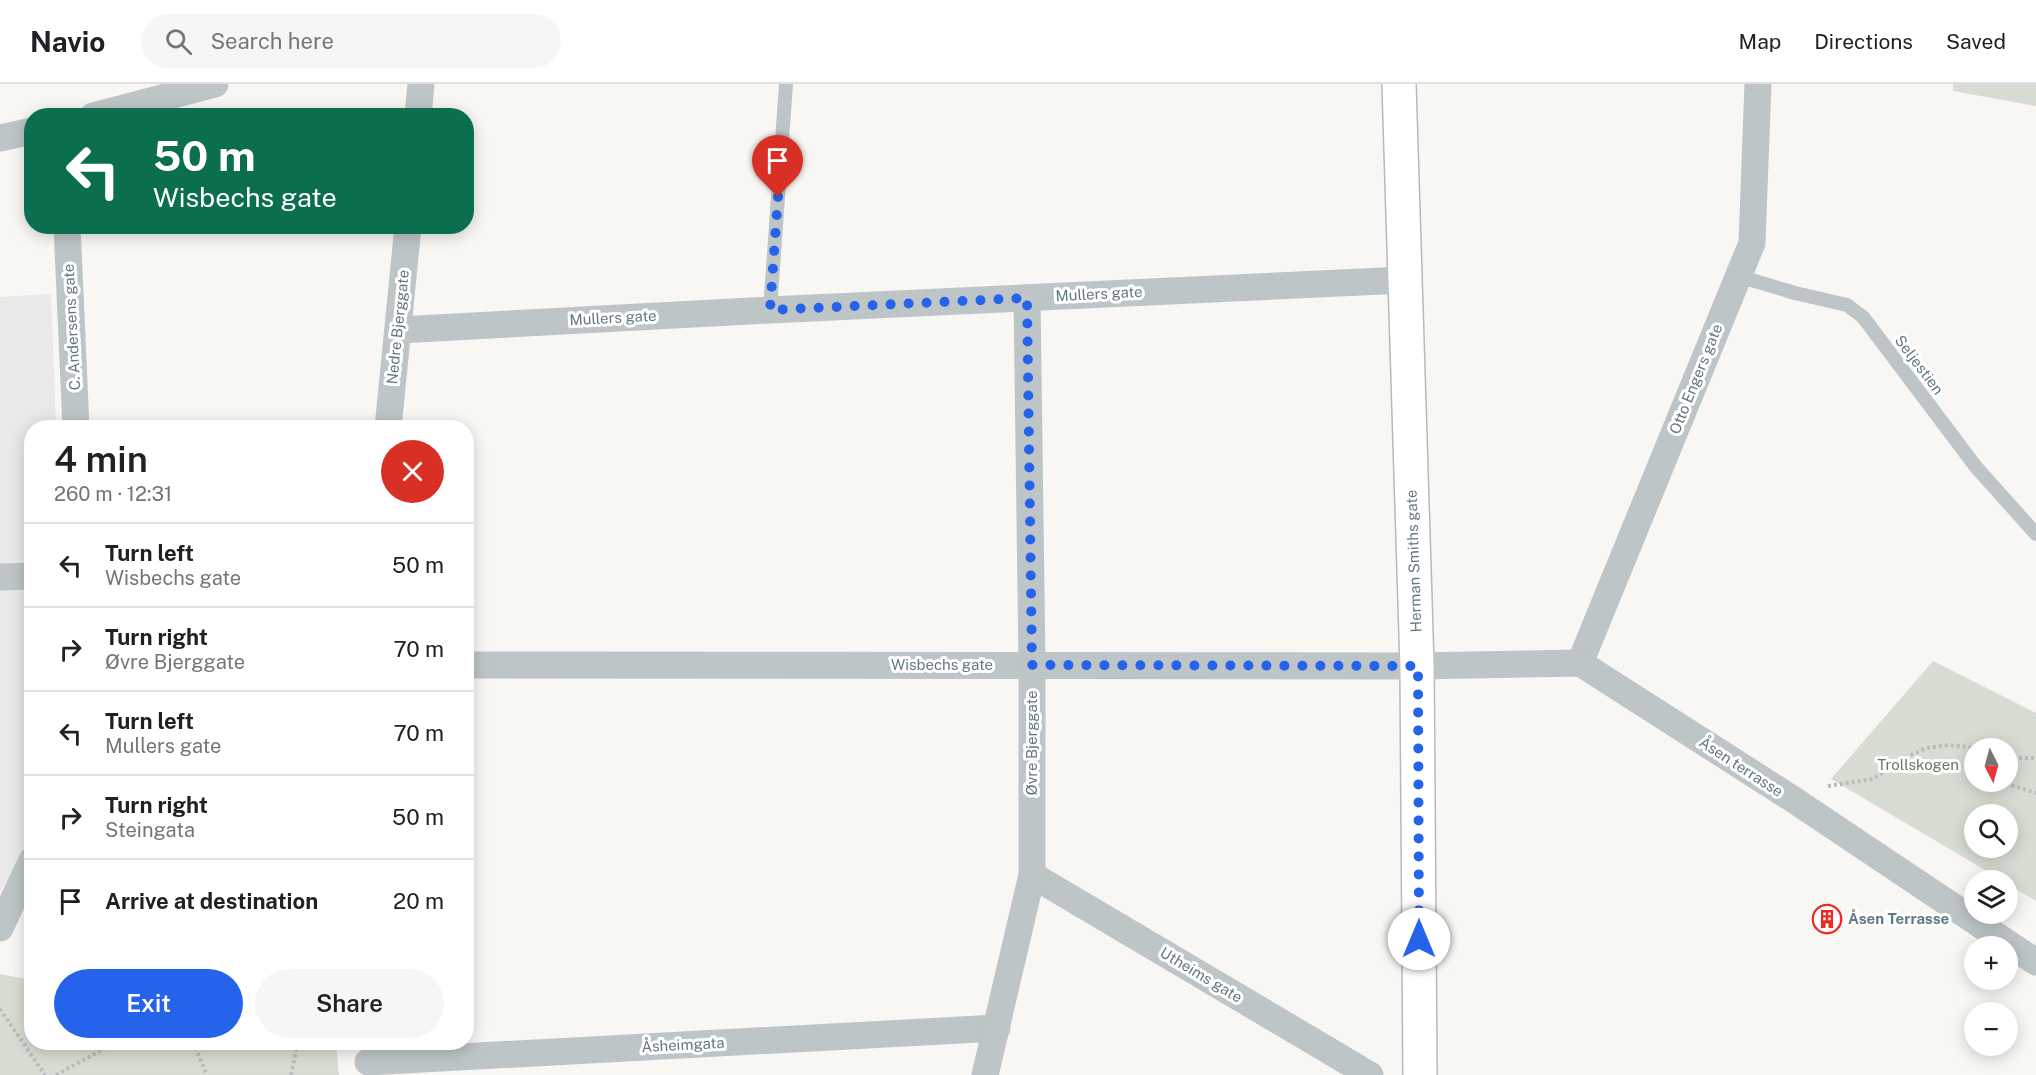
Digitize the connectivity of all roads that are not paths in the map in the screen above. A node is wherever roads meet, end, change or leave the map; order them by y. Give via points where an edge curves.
1 (215, 84) edge
2 (421, 84) edge
3 (786, 84) edge
4 (1399, 84) edge
5 (1758, 84) edge
6 (124, 108) edge
7 (419, 108) edge
8 (24, 133) edge
9 (0, 138) edge
10 (67, 234) edge
11 (407, 234) edge
12 (1738, 276) junction
13 (1404, 280) junction
14 (1027, 298) junction
15 (770, 310) junction
16 (398, 330) junction
17 (76, 420) edge
18 (389, 420) edge
19 (2036, 534) edge
20 (24, 576) edge
21 (0, 577) edge
22 (1580, 663) junction
23 (474, 665) edge
24 (1032, 665) junction
25 (1418, 666) junction
26 (1032, 875) junction
27 (24, 877) edge
28 (0, 928) edge
29 (2036, 962) edge
30 (997, 1028) junction
31 (367, 1060) edge
32 (985, 1075) edge
33 (1370, 1075) edge
34 (1420, 1075) edge

1 - 6 street
2 - 7 street
3 - 15 lane
4 - 13 main road, Herman Smiths gate
5 - 12 street, Otto Engers gate via 1752,243
8 - 9 street
10 - 17 street, C. Andersens gate
11 - 16 street, Nedre Bjerggate
12 - 19 lane, Seljestien via 1847,305 1863,317 1976,467
12 - 22 street, Otto Engers gate
13 - 14 street, Mullers gate
13 - 25 main road, Herman Smiths gate
14 - 15 street, Mullers gate
14 - 24 street, Øvre Bjerggate
15 - 16 street, Mullers gate
16 - 18 street, Nedre Bjerggate
20 - 21 street
22 - 25 street
22 - 29 street, Åsen terrasse
23 - 24 street, Wisbechs gate
24 - 25 street, Wisbechs gate
24 - 26 street, Øvre Bjerggate
25 - 34 main road, Herman Smiths gate
26 - 30 street, Øvre Bjerggate
26 - 33 street, Utheims gate
27 - 28 street
30 - 31 street, Åsheimgata
30 - 32 street, Øvre Bjerggate

